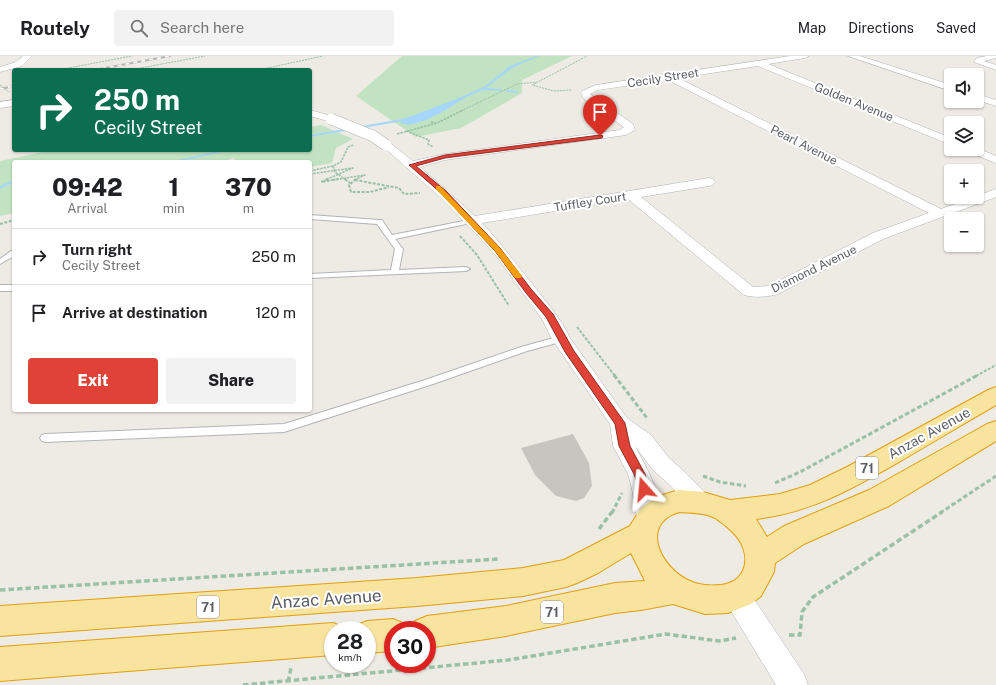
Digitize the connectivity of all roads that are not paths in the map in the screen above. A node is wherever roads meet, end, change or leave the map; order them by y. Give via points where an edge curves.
1 (28, 56) edge
2 (804, 56) edge
3 (852, 56) edge
4 (996, 56) edge
5 (758, 63) junction
6 (996, 68) edge
7 (0, 70) edge
8 (669, 77) junction
9 (944, 86) edge
10 (984, 99) edge
11 (996, 103) edge
12 (12, 104) edge
13 (0, 105) edge
14 (312, 114) edge
15 (944, 139) edge
16 (984, 155) edge
17 (996, 160) edge
18 (412, 165) junction
19 (709, 182) dead end
20 (996, 193) edge
21 (632, 196) junction
22 (939, 213) junction
23 (312, 217) edge
24 (471, 221) junction
25 (392, 237) junction
26 (12, 254) edge
27 (0, 262) edge
28 (466, 269) dead end
29 (394, 273) junction
30 (312, 276) edge
31 (0, 288) edge
32 (12, 288) edge
33 (561, 339) junction
34 (996, 395) edge
35 (620, 423) junction
36 (996, 430) edge
37 (46, 438) dead end
38 (699, 502) junction
39 (727, 512) junction
40 (645, 525) junction
41 (760, 557) junction
42 (676, 589) junction
43 (736, 596) junction
44 (0, 621) edge
45 (436, 631) edge
46 (324, 640) edge
47 (0, 664) edge
48 (794, 685) edge

1 - 7 street via 19,64
2 - 5 street, Cecily Street
3 - 9 street
4 - 6 street via 978,62
5 - 8 street, Cecily Street
5 - 15 street, Golden Avenue
8 - 18 street, Cecily Street via 585,93 629,126 630,130 445,157
8 - 22 street, Pearl Avenue
10 - 11 street
12 - 13 street
14 - 18 street, bridge via 372,136
16 - 17 street
18 - 24 street
19 - 21 street, Tuffley Court
20 - 22 street, Diamond Avenue
21 - 22 street, Diamond Avenue via 750,292 772,291 878,236
21 - 24 street, Tuffley Court
23 - 25 lane via 379,222
24 - 25 lane
24 - 33 street via 498,249 550,316
25 - 29 lane via 399,249
26 - 27 lane
28 - 29 lane
29 - 30 lane
31 - 32 lane
33 - 35 street
33 - 37 lane via 284,428
34 - 39 highway, Anzac Avenue / 71 via 818,493 780,505
35 - 38 street via 643,441 661,464
35 - 40 street via 624,446 644,489
36 - 41 highway, 71 via 879,498 794,535
38 - 39 highway, 71
38 - 40 highway, 71 via 679,501 662,507
39 - 41 highway, 71 via 749,531 757,544
40 - 42 highway, 71 via 644,553 656,573
40 - 44 highway, Anzac Avenue / 71 via 622,543 587,564 566,573 523,582 417,592
41 - 43 highway, 71 via 759,573 751,587
42 - 43 highway, 71 via 696,597 718,600
42 - 45 highway, 71 via 615,598 506,622
43 - 48 street
46 - 47 highway

